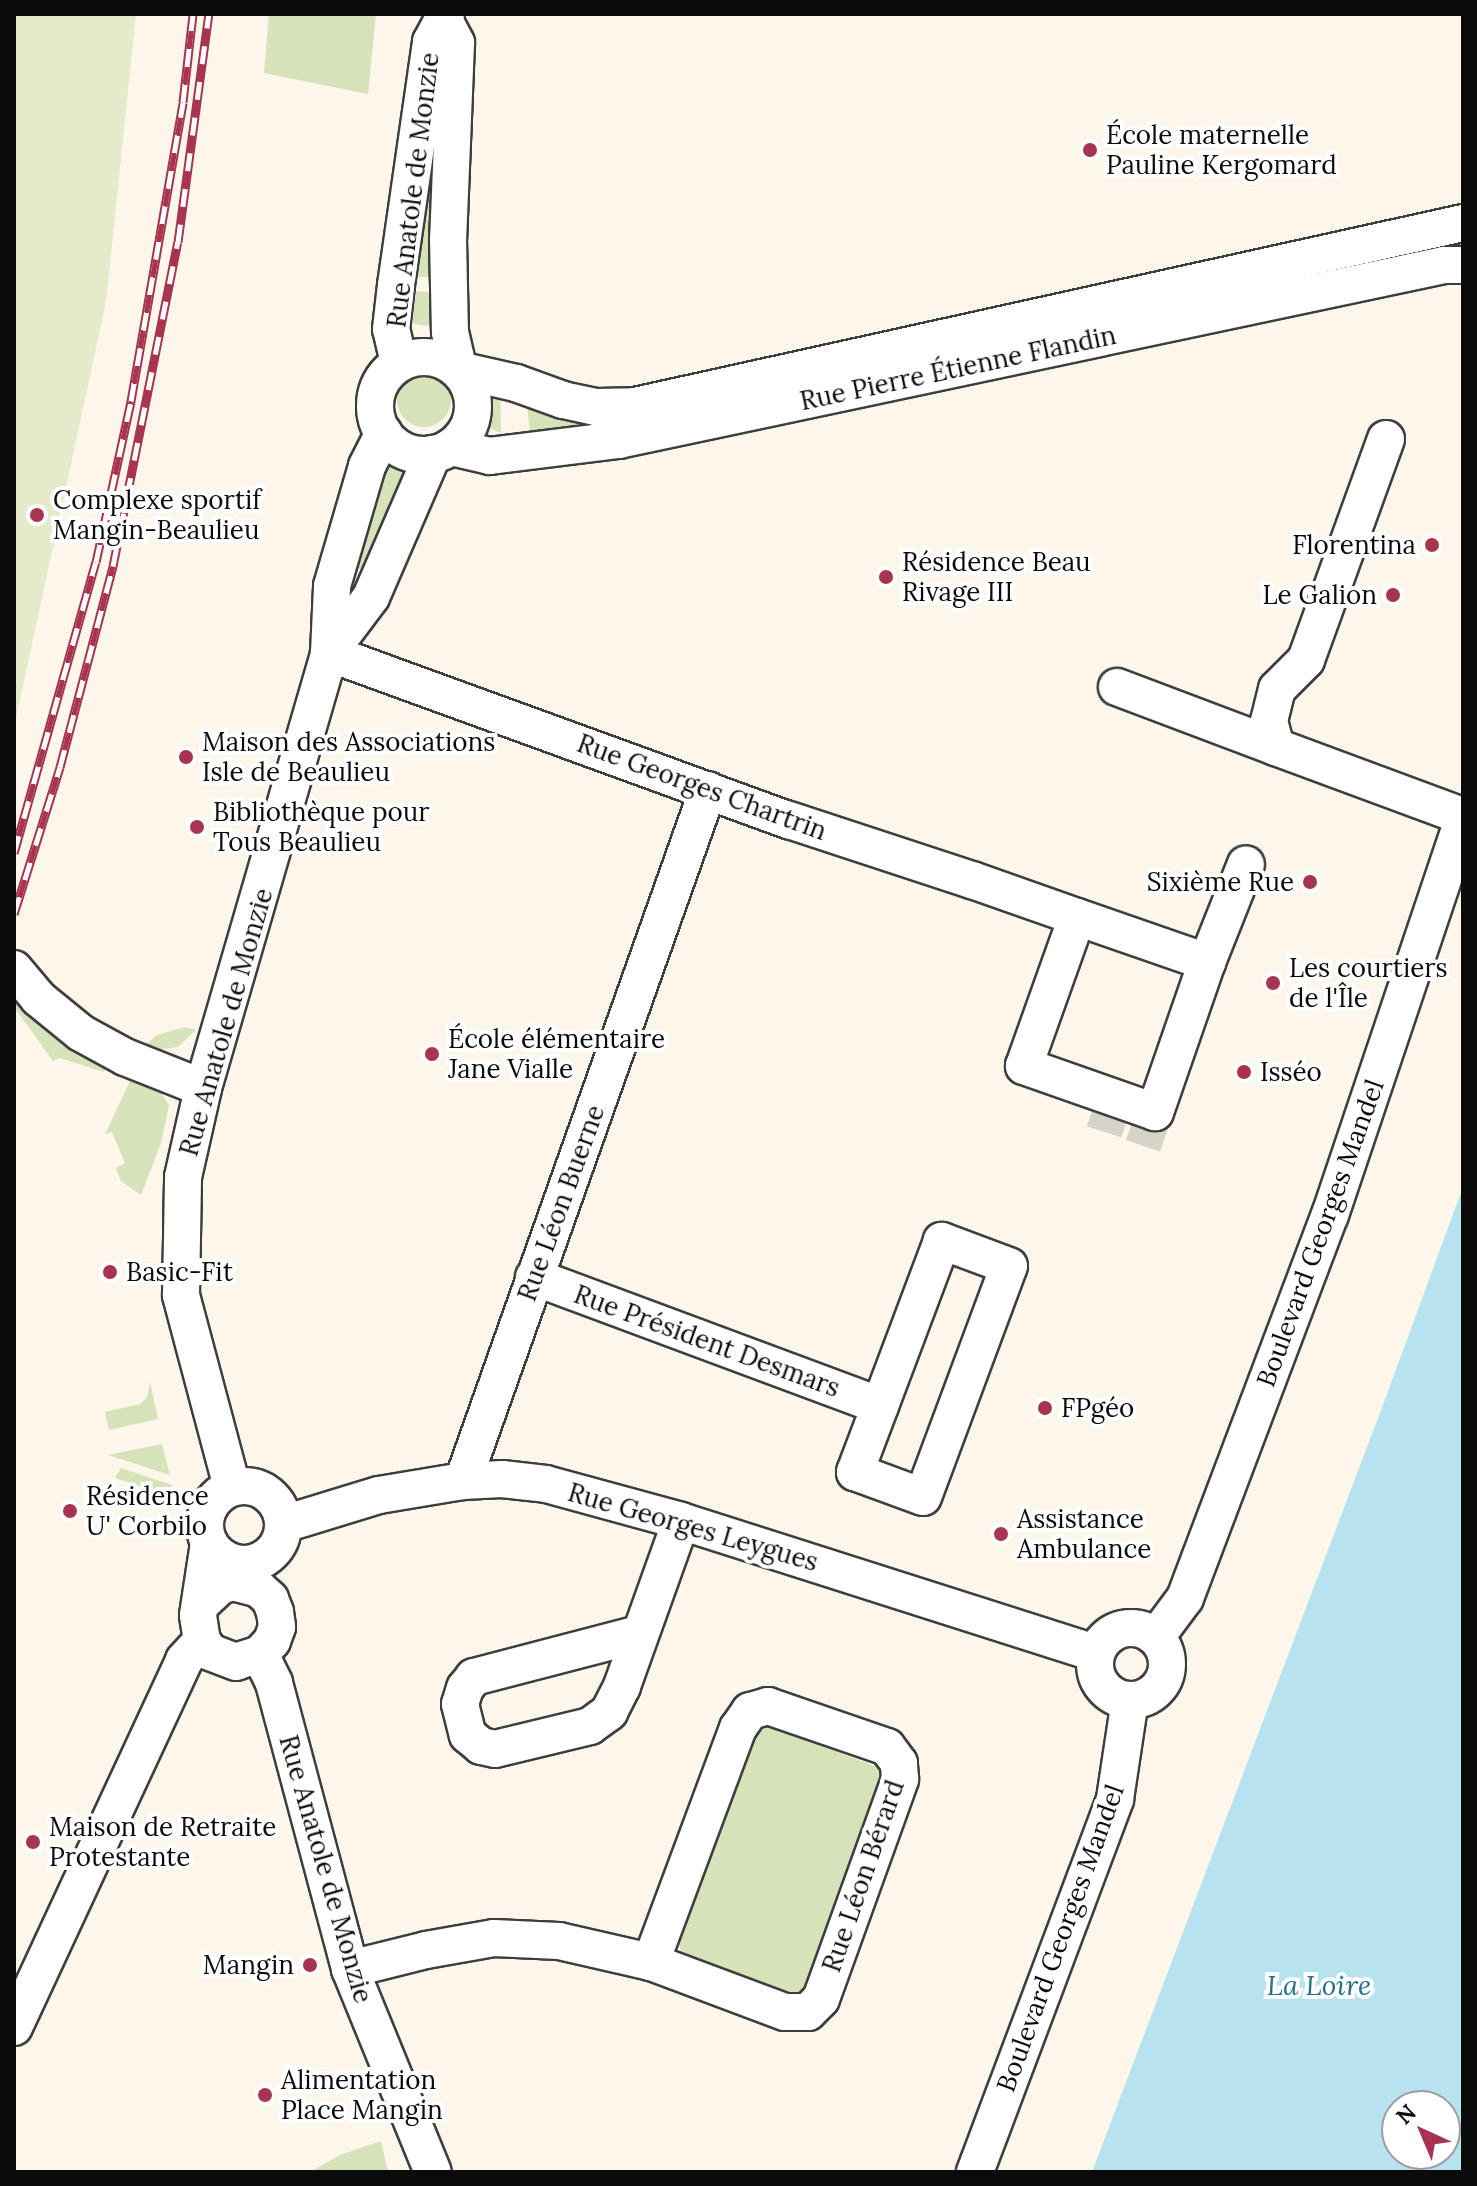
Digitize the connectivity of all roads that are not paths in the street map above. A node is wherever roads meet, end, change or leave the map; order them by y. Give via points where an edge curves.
1 (445, 17) edge
2 (1463, 223) edge
3 (1463, 265) edge
4 (399, 363) junction
5 (459, 370) junction
6 (384, 433) junction
7 (1386, 439) dead end
8 (442, 451) junction
9 (329, 653) junction
10 (1117, 687) dead end
11 (1276, 747) junction
12 (708, 790) junction
13 (1463, 817) edge
14 (1246, 864) dead end
15 (1077, 917) junction
16 (1207, 962) junction
17 (14, 969) edge
18 (203, 1088) junction
19 (534, 1277) junction
20 (880, 1406) junction
21 (463, 1481) junction
22 (232, 1487) junction
23 (681, 1521) junction
24 (277, 1540) junction
25 (209, 1543) junction
26 (270, 1599) junction
27 (202, 1603) junction
28 (639, 1634) junction
29 (1156, 1637) junction
30 (202, 1641) junction
31 (1095, 1653) junction
32 (260, 1654) junction
33 (1130, 1700) junction
34 (651, 1962) junction
35 (350, 1969) junction
36 (14, 2027) edge
37 (433, 2172) edge
38 (975, 2172) edge

1 - 4 street, Rue Anatole de Monzie via 431,42 396,285 391,329
1 - 5 street, Rue Anatole de Monzie via 456,43 448,239 450,332
2 - 5 street, Rue Pierre Étienne Flandin via 635,406 596,407
3 - 8 street, Rue Pierre Étienne Flandin via 619,440 490,456
4 - 5 street via 429,356
4 - 6 street via 385,376 376,396 376,415
5 - 8 street via 470,386 474,407 469,427
6 - 8 street via 405,452
6 - 9 street, Rue Anatole de Monzie via 367,466 332,586
7 - 11 street via 1306,660 1277,689 1269,721
8 - 9 street, Rue Anatole de Monzie via 371,597
9 - 12 street, Rue Georges Chartrin
9 - 18 street, Rue Anatole de Monzie
10 - 11 street
11 - 13 street
12 - 15 street, Rue Georges Chartrin
12 - 19 street, Rue Léon Buerne
13 - 29 street, Boulevard Georges Mandel via 1330,1215 1185,1598
14 - 16 street
15 - 16 street, Rue Georges Chartrin
15 - 16 street via 1024,1066 1128,1103 1155,1112
17 - 18 street via 38,998 81,1033
18 - 22 street, Rue Anatole de Monzie via 183,1177 181,1295
19 - 20 street, Rue Président Desmars
19 - 21 street, Rue Léon Buerne
20 - 20 street via 855,1472 923,1497 1009,1266 942,1241
21 - 23 street, Rue Georges Leygues via 546,1484
21 - 24 street, Rue Georges Leygues via 379,1495
22 - 24 street via 253,1486 277,1501
22 - 25 street via 210,1506 205,1530
23 - 28 street
23 - 31 street, Rue Georges Leygues
24 - 25 street via 257,1562 230,1562
24 - 26 street
25 - 27 street
26 - 27 street via 259,1589 233,1582
26 - 32 street via 277,1627
27 - 30 street
28 - 28 street via 609,1712 590,1726 495,1749 468,1735 460,1704 474,1677
29 - 31 street via 1134,1627 1121,1628 1110,1633
29 - 33 street via 1164,1647 1167,1672 1153,1692
30 - 32 street via 222,1659 236,1662
30 - 36 street via 184,1660
31 - 33 street via 1101,1685
32 - 35 street, Rue Anatole de Monzie via 274,1683
33 - 38 street, Boulevard Georges Mandel via 1115,1799
34 - 34 street, Rue Léon Bérard via 785,2012 808,2012 821,1999 900,1779 899,1763 887,1747 768,1706 750,1711 738,1728
34 - 35 street, Rue Léon Bérard via 559,1941 494,1938
35 - 37 street, Rue Anatole de Monzie

